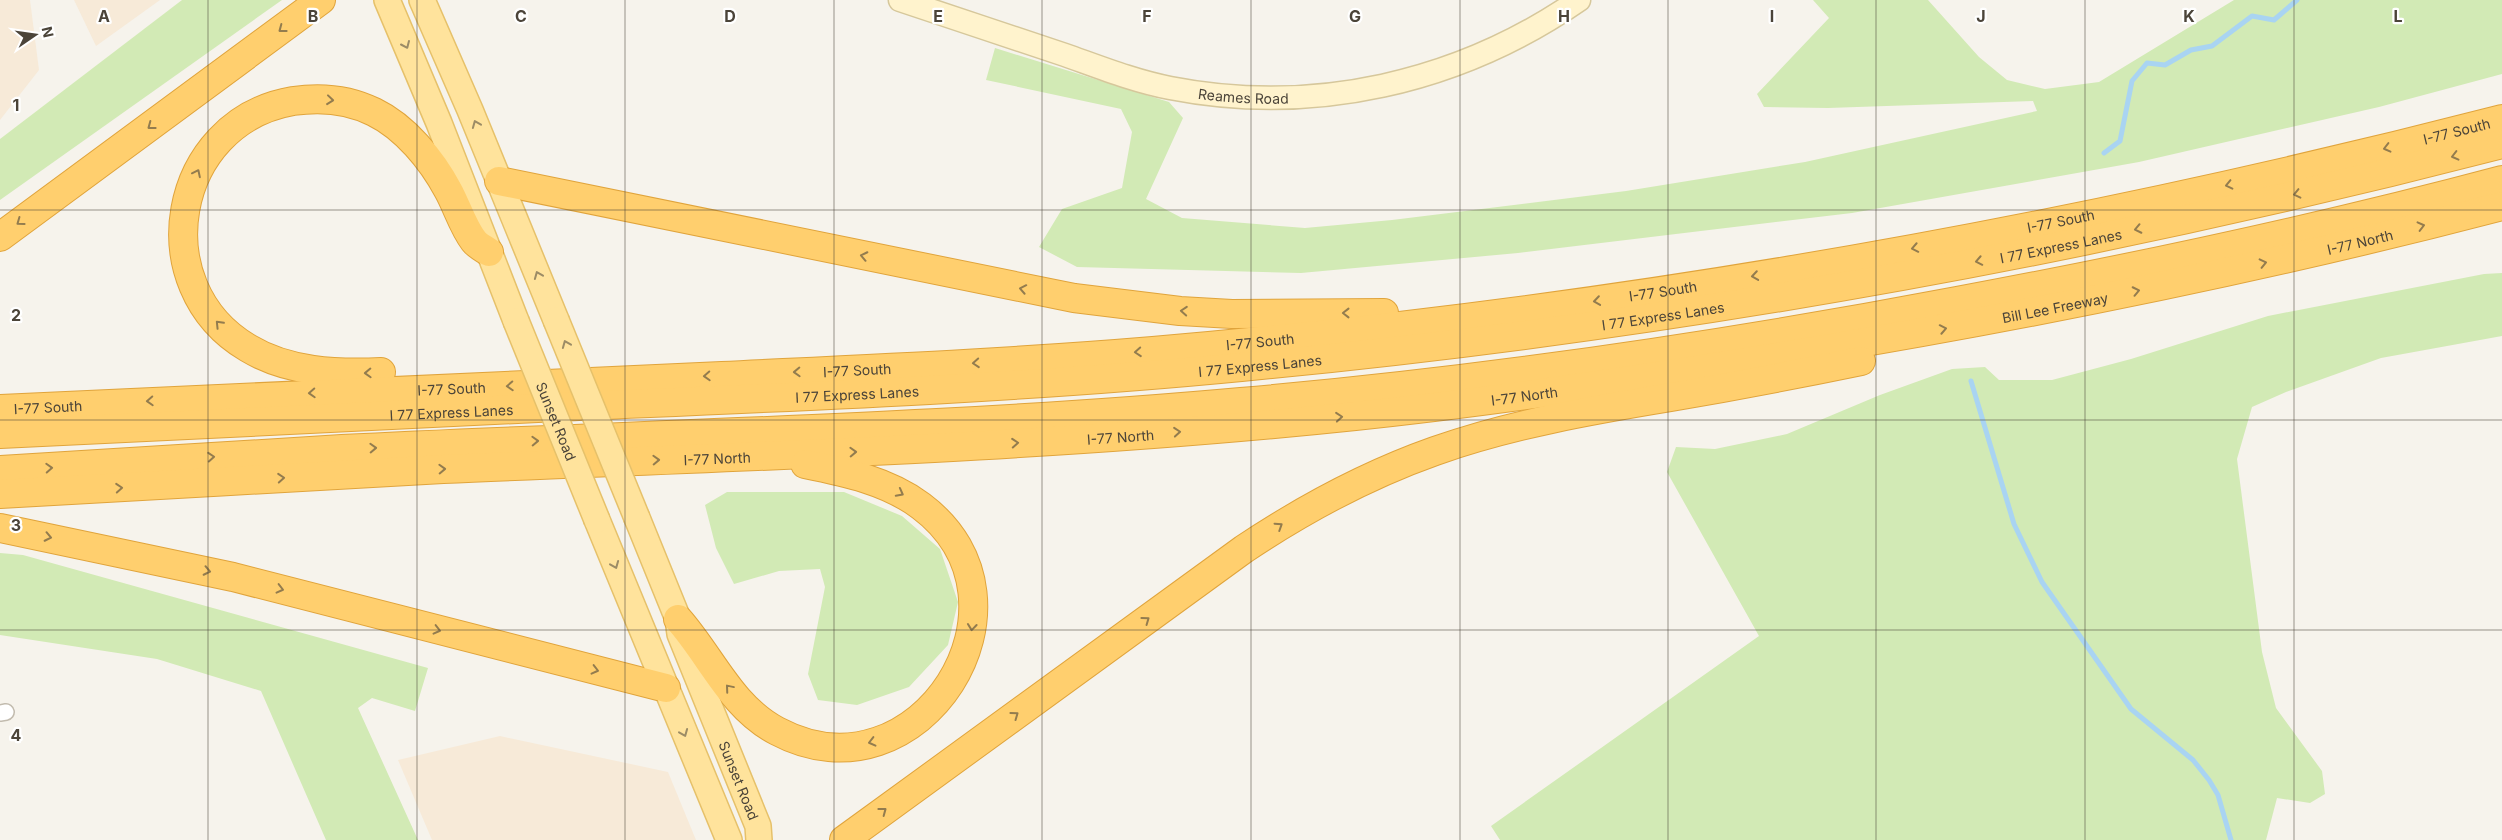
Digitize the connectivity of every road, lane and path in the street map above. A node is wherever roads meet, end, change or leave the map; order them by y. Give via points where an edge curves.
1 (321, 0) edge
2 (386, 0) edge
3 (422, 0) edge
4 (900, 0) edge
5 (1579, 0) edge
6 (2502, 119) edge
7 (2502, 144) edge
8 (2502, 180) edge
9 (499, 181) junction
10 (2502, 206) edge
11 (0, 237) edge
12 (489, 252) junction
13 (2216, 274) joint
14 (1518, 312) junction
15 (1895, 337) junction
16 (448, 389) junction
17 (0, 409) edge
18 (0, 434) edge
19 (769, 456) junction
20 (0, 470) edge
21 (0, 494) edge
22 (0, 528) edge
23 (678, 619) junction
24 (666, 688) junction
25 (729, 840) edge
26 (759, 840) edge
27 (844, 840) edge

1 -> 11 highway
2 -> 12 main road, Sunset Road via 439,123
9 -> 3 main road, Sunset Road
4 - 5 main road, Reames Road via 1154,84 1214,94 1274,98 1347,93 1398,84 1442,71 1521,36
6 -> 14 highway, I-77 South via 2288,171 2005,231 1768,274
7 -> 18 highway, I 77 Express Lanes via 2203,216 1904,275 1616,323 1364,355 962,389
20 -> 8 highway via 349,449 974,421 1234,403 1442,381 1711,344 1988,295 2302,230
14 -> 9 highway via 1232,314 1127,306 1020,288
23 -> 9 main road, Sunset Road, bridge
13 -> 10 highway, I-77 North
16 -> 12 highway via 408,371 356,373 297,368 262,356 235,339 205,306 188,269 183,229 190,189 201,164 217,143 247,117 273,106 302,100 346,102 386,118 409,138 434,166 474,242
12 -> 24 main road, Sunset Road, bridge
15 -> 13 highway, Bill Lee Freeway
14 -> 16 highway, I-77 South via 1343,333 1073,357
19 -> 15 highway, I-77 North via 1137,435 1352,416 1624,382
27 -> 15 highway via 1244,549 1343,490 1434,451 1501,430 1864,360
16 -> 17 highway, I-77 South
21 -> 19 highway, I-77 North via 340,474
19 -> 23 highway via 845,472 894,489 932,514 951,536 965,563 973,600 970,642 953,682 925,715 887,738 840,747 807,742 777,731 751,712 719,676 694,636
22 -> 24 highway via 233,577
23 - 26 main road, Sunset Road via 680,634 758,826
24 -> 25 main road, Sunset Road

